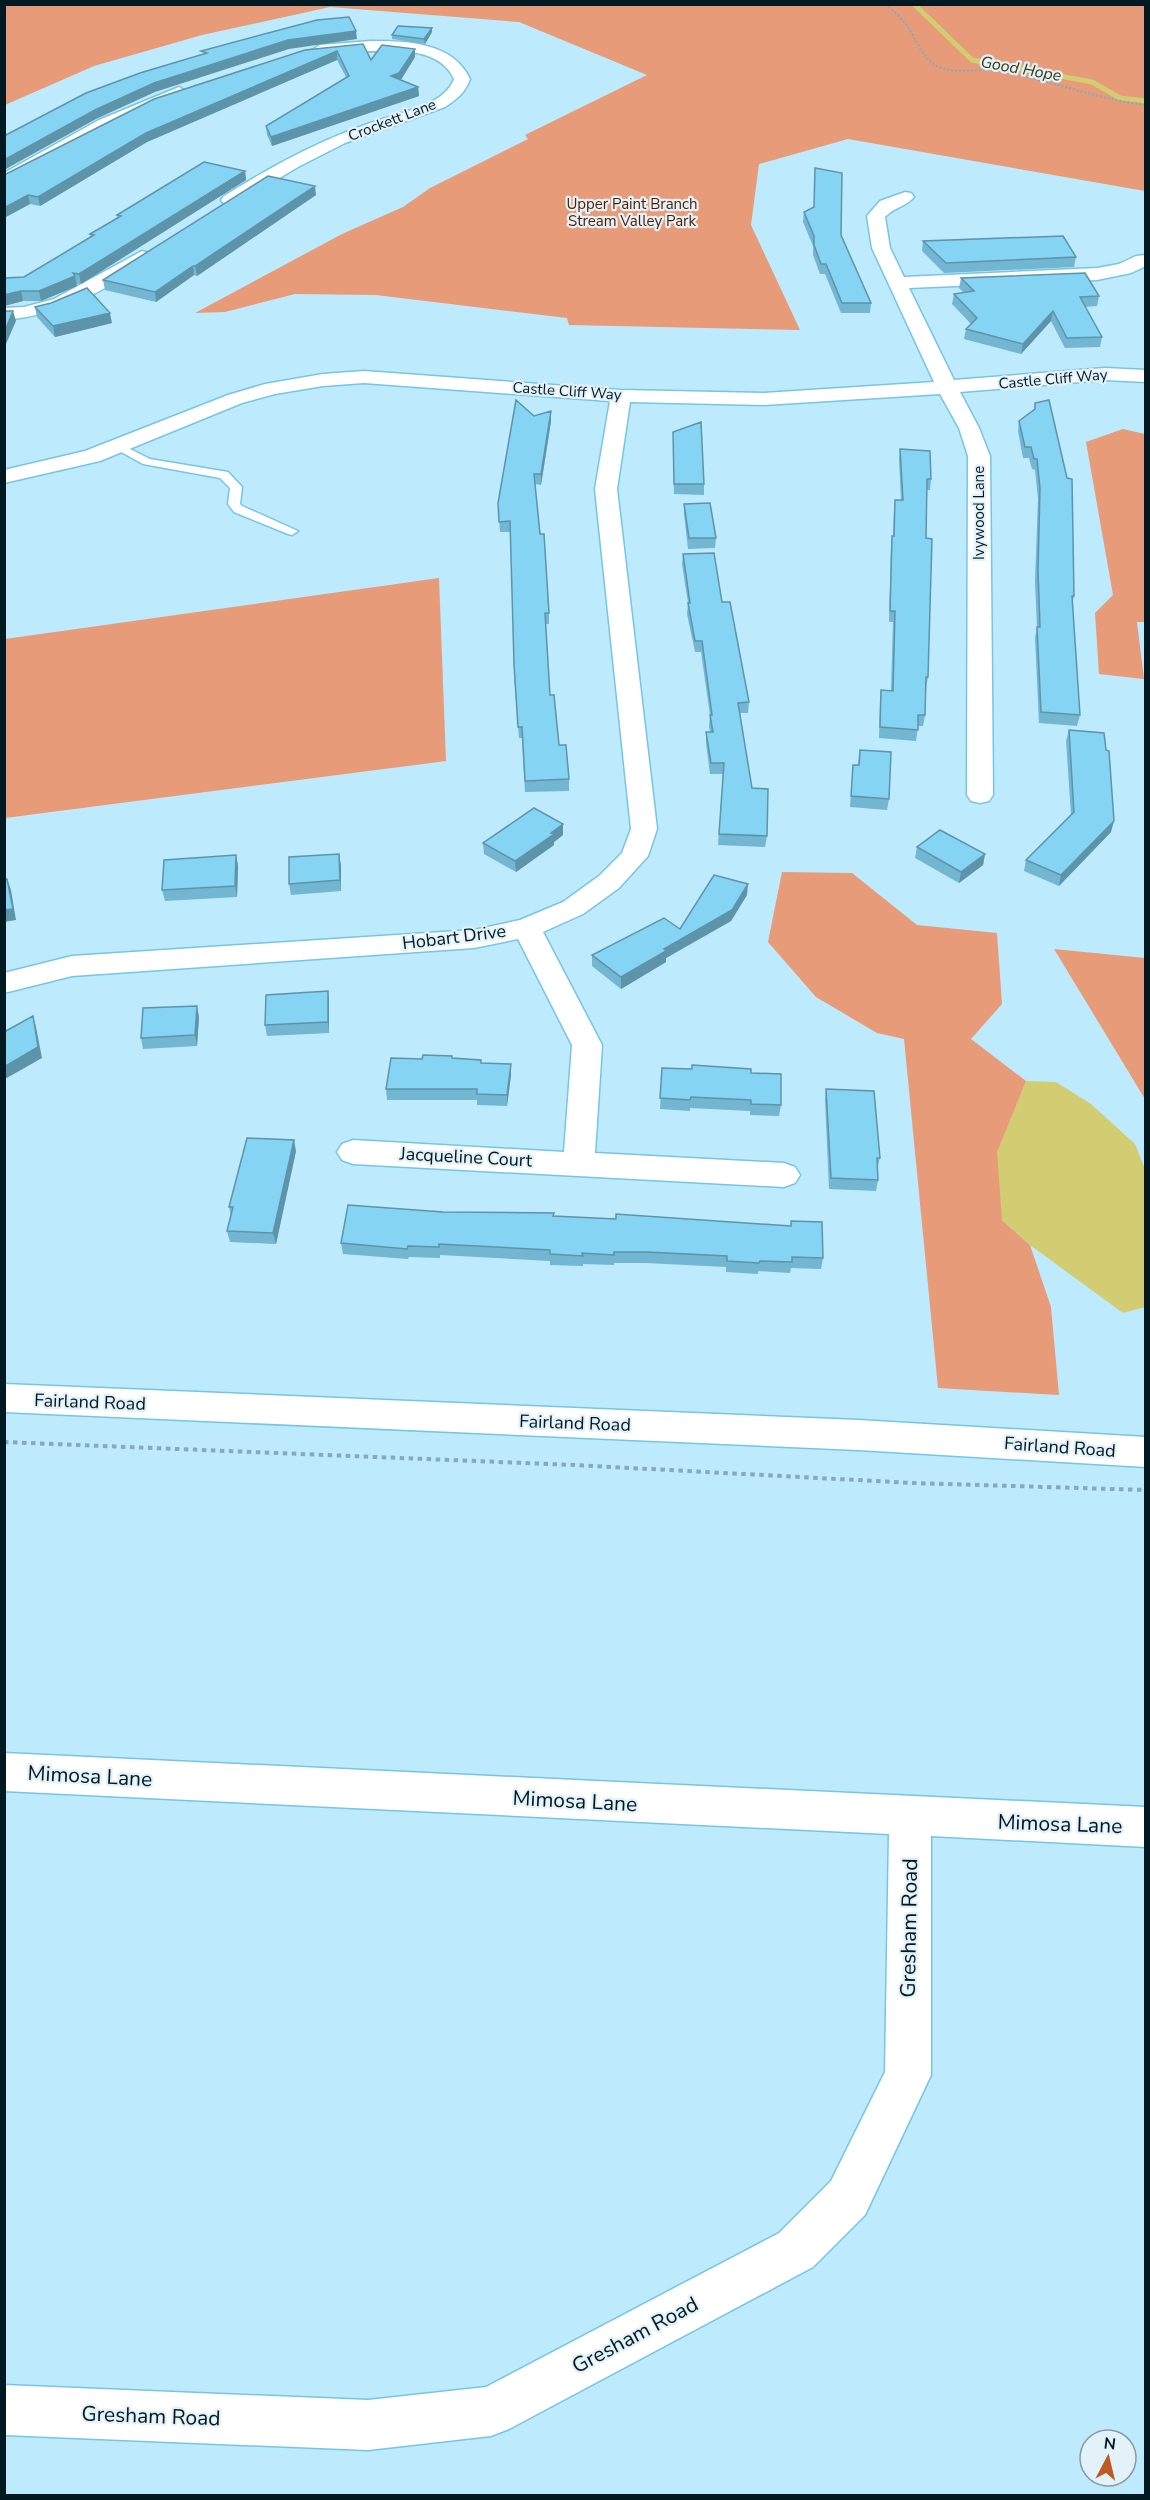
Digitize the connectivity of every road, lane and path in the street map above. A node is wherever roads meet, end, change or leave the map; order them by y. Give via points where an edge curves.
1 (886, 4) edge
2 (301, 54) edge
3 (189, 88) edge
4 (1146, 105) edge
5 (4, 180) edge
6 (905, 197) dead end
7 (218, 208) edge
8 (159, 246) edge
9 (1143, 260) dead end
10 (897, 283) junction
11 (4, 314) edge
12 (1146, 376) edge
13 (947, 387) junction
14 (621, 396) junction
15 (118, 446) junction
16 (4, 477) edge
17 (292, 531) dead end
18 (980, 795) dead end
19 (527, 928) junction
20 (4, 983) edge
21 (353, 1152) dead end
22 (579, 1162) junction
23 (784, 1174) dead end
24 (4, 1398) edge
25 (4, 1442) edge
26 (1146, 1452) edge
27 (1146, 1490) edge
28 (4, 1772) edge
29 (910, 1817) junction
30 (1146, 1827) edge
31 (4, 2410) edge

1 - 4 path via 938,67 1017,74 1113,101
2 - 7 street, Crockett Lane via 356,45 409,48 442,59 455,67 462,79 452,96 434,106 354,134 286,165
3 - 5 street via 139,107
6 - 10 street, Ivywood Lane via 886,205 876,216 881,248
8 - 11 street via 81,296 37,311
9 - 10 street via 1124,269 1097,274
10 - 13 street, Ivywood Lane
12 - 13 street, Castle Cliff Way via 1105,374
13 - 14 street, Castle Cliff Way via 764,399
13 - 18 street, Ivywood Lane via 979,456
14 - 15 street, Castle Cliff Way via 424,380 323,380 235,399
14 - 19 street, Hobart Drive via 606,489 644,829 634,856 609,882 573,908
15 - 16 street, Castle Cliff Way via 54,467
15 - 17 lane via 147,462 224,475 236,487 234,504 238,509
19 - 20 street, Hobart Drive via 474,939 72,966
19 - 22 street via 587,1045
21 - 22 street, Jacqueline Court
22 - 23 street, Jacqueline Court
24 - 26 street, Fairland Road via 858,1435
25 - 27 path
28 - 29 street, Mimosa Lane
29 - 30 street, Mimosa Lane
29 - 31 street, Gresham Road via 908,2075 848,2198 796,2250 491,2411 368,2425

